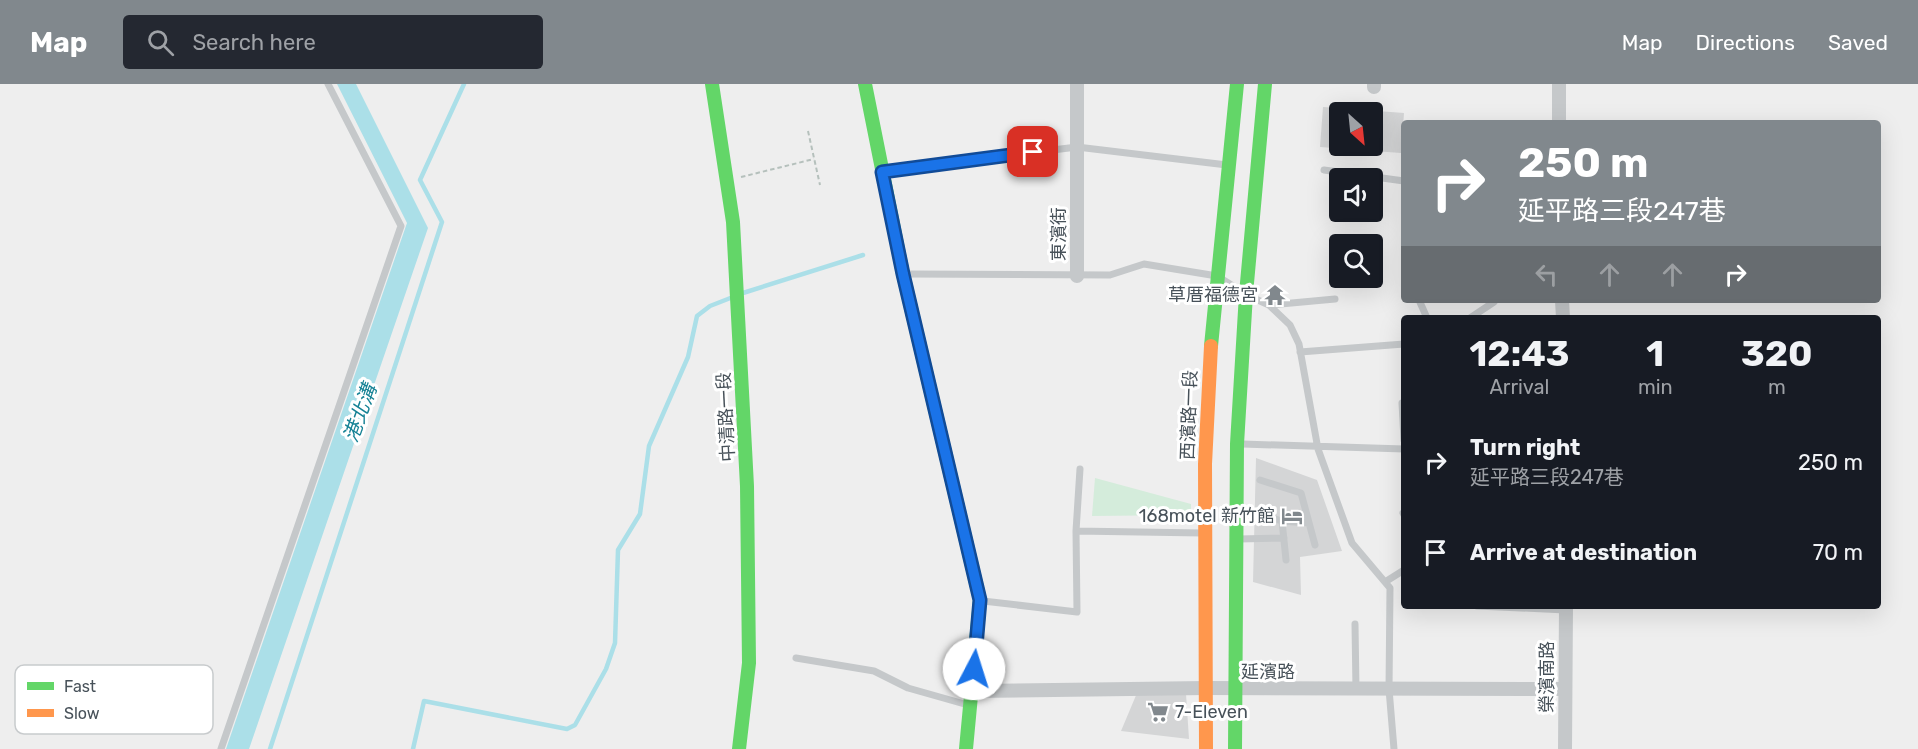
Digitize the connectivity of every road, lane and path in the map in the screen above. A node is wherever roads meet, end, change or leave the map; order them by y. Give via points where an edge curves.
1 (328, 84) edge
2 (712, 84) edge
3 (865, 84) edge
4 (1077, 84) edge
5 (1237, 84) edge
6 (1265, 84) edge
7 (1559, 84) edge
8 (1559, 120) edge
9 (808, 131) dead end
10 (1077, 147) junction
11 (814, 159) junction
12 (1229, 165) junction
13 (1324, 170) dead end
14 (882, 172) junction
15 (727, 181) junction
16 (1401, 181) edge
17 (820, 185) dead end
18 (903, 274) junction
19 (1077, 276) junction
20 (1217, 276) junction
21 (1246, 294) junction
22 (1335, 299) dead end
23 (1492, 303) edge
24 (1269, 305) junction
25 (1474, 315) edge
26 (1401, 344) edge
27 (1300, 352) junction
28 (1237, 444) junction
29 (1318, 448) junction
30 (1401, 449) edge
31 (1080, 470) dead end
32 (1260, 480) dead end
33 (1236, 507) junction
34 (1282, 521) junction
35 (1309, 523) junction
36 (1076, 531) junction
37 (1205, 533) junction
38 (1284, 538) junction
39 (1236, 539) junction
40 (1315, 545) dead end
41 (1286, 560) dead end
42 (1401, 572) edge
43 (1385, 582) junction
44 (980, 600) junction
45 (1566, 609) edge
46 (1355, 624) dead end
47 (796, 658) dead end
48 (1206, 688) junction
49 (1389, 689) junction
50 (1564, 689) junction
51 (1235, 690) junction
52 (1356, 690) junction
53 (972, 698) junction
54 (221, 749) edge
55 (739, 749) edge
56 (966, 749) edge
57 (1206, 749) edge
58 (1235, 749) edge
59 (1394, 749) edge
60 (1564, 749) edge

1 - 54 lane via 401,226
2 - 15 main road, 中清路一段
3 - 14 main road
4 - 10 street, 東濱街
5 - 12 main road, 西濱路一段
6 - 21 main road
7 - 8 street
9 - 11 path
10 - 12 lane
10 - 14 lane
10 - 19 street, 東濱街
11 - 15 path
11 - 17 path
12 - 20 main road, 西濱路一段
13 - 16 lane
14 - 18 main road
15 - 55 main road, 中清路一段 via 733,222 747,486 749,663
18 - 19 lane
18 - 44 main road
19 - 20 lane via 1110,275 1144,264
20 - 21 lane
20 - 37 main road, 西濱路一段 via 1209,361
21 - 24 lane
21 - 28 main road
22 - 24 lane
23 - 25 lane
24 - 27 lane via 1290,325
26 - 27 lane
27 - 29 lane
28 - 29 lane
28 - 33 main road
29 - 30 lane
29 - 43 lane via 1352,543
31 - 36 lane
32 - 35 lane via 1301,493
33 - 34 lane
33 - 39 main road
34 - 35 lane
34 - 38 lane
35 - 40 lane
36 - 37 lane
36 - 44 lane via 1077,612
37 - 48 main road, 西濱路一段
38 - 39 lane
38 - 41 lane
39 - 51 main road
42 - 43 lane
43 - 49 lane via 1390,588
44 - 53 main road
45 - 50 street, 榮濱南路
46 - 52 lane
47 - 53 lane via 874,671 908,688
48 - 51 street, 延濱路
48 - 53 street, 延濱路
48 - 57 main road, 西濱路一段
49 - 50 street, 延濱路
49 - 52 street, 延濱路
49 - 59 lane
50 - 60 street, 榮濱南路
51 - 52 street, 延濱路
51 - 58 main road
53 - 56 main road

